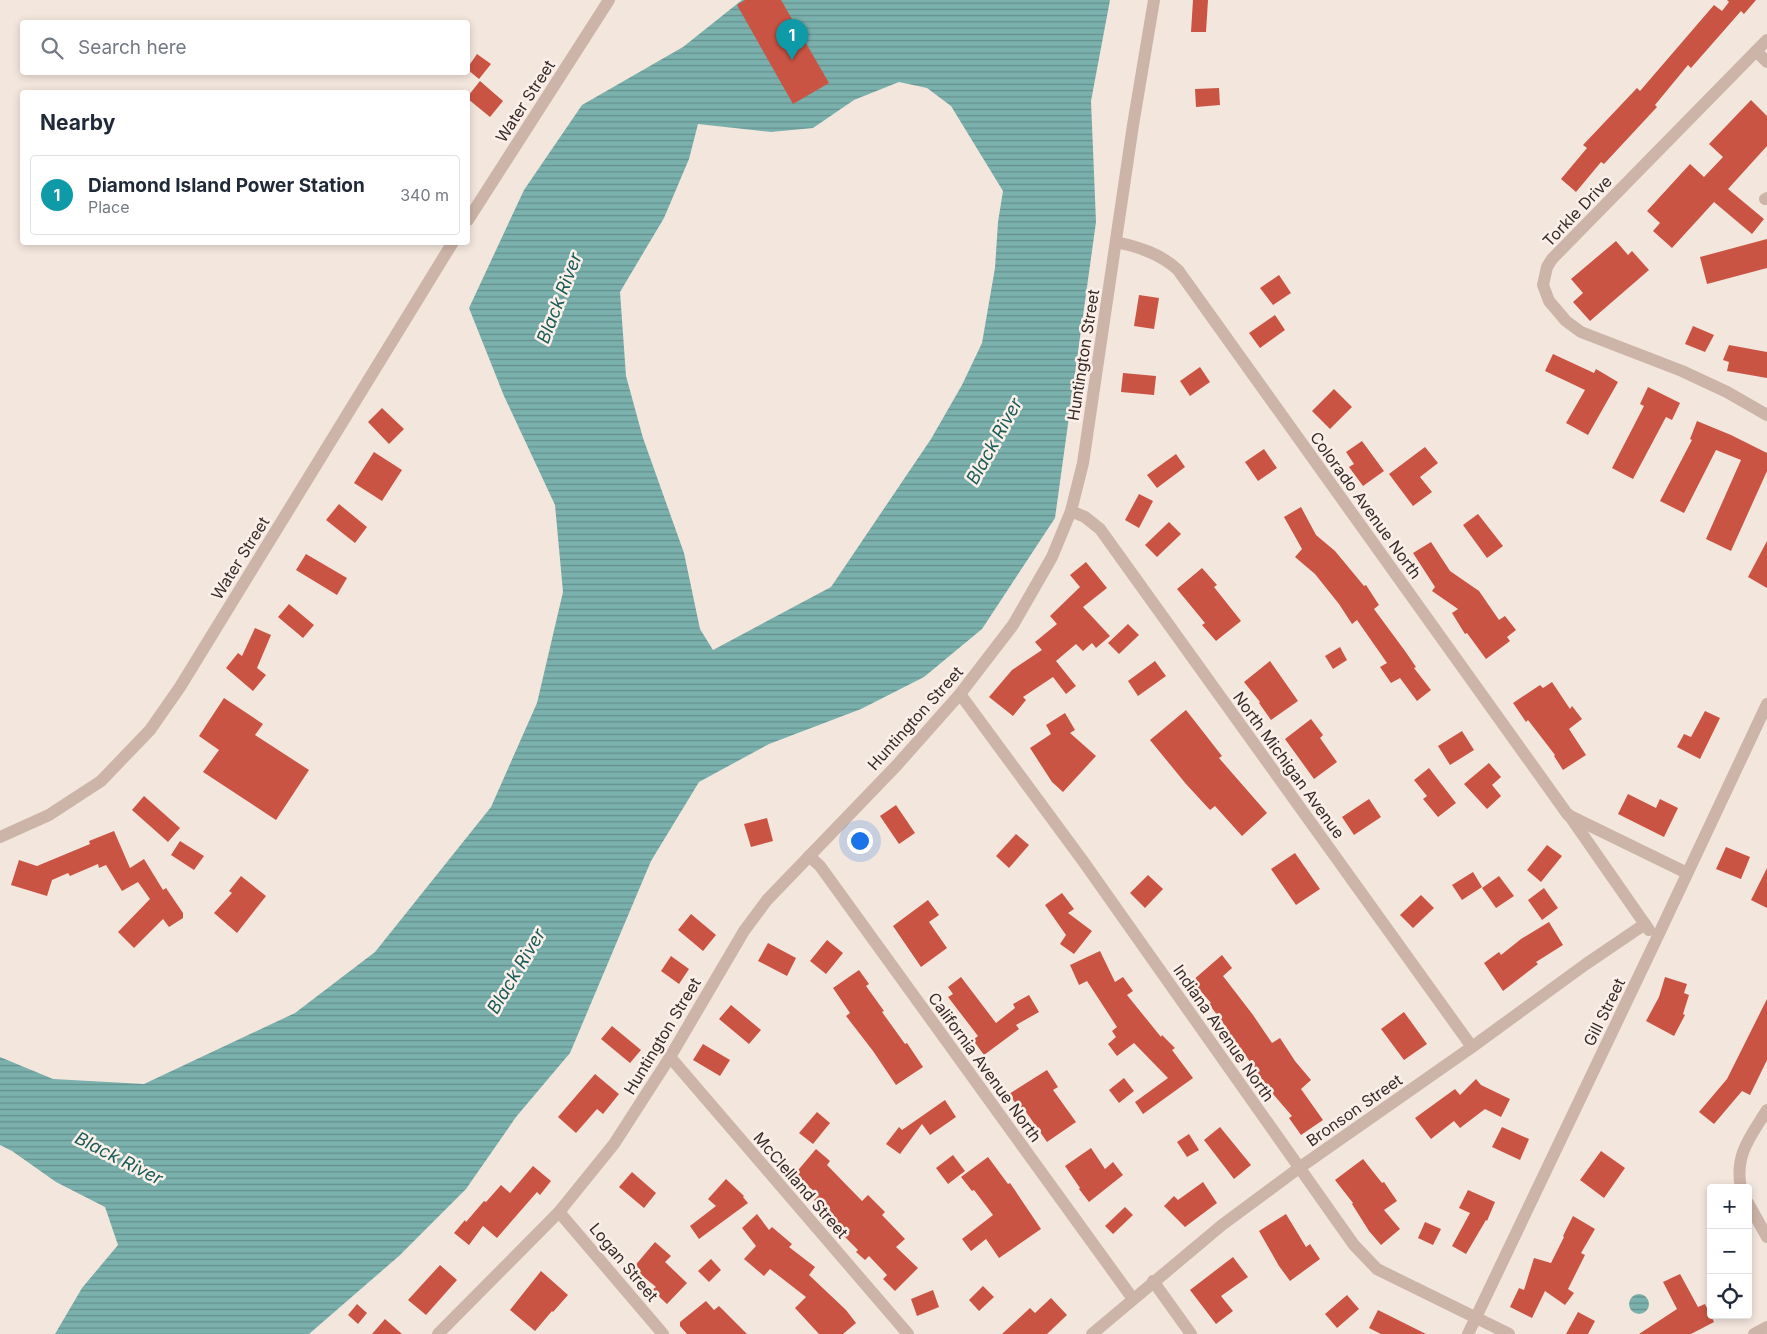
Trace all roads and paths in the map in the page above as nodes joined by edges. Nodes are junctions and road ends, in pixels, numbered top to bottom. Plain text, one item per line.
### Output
1 (609, 0) edge
2 (1154, 0) edge
3 (1767, 40) edge
4 (1756, 51) junction
5 (1767, 62) edge
6 (470, 217) edge
7 (1116, 242) junction
8 (452, 245) edge
9 (1767, 415) edge
10 (1071, 511) junction
11 (960, 694) junction
12 (1767, 704) edge
13 (1568, 815) junction
14 (0, 837) edge
15 (809, 856) junction
16 (1687, 873) junction
17 (1645, 924) junction
18 (1656, 940) junction
19 (1472, 1047) junction
20 (670, 1057) junction
21 (1767, 1110) edge
22 (1299, 1168) junction
23 (1740, 1184) edge
24 (1752, 1210) edge
25 (559, 1212) junction
26 (1767, 1237) edge
27 (1154, 1281) junction
28 (1132, 1299) junction
29 (1476, 1317) junction
30 (1767, 1327) edge
31 (438, 1334) edge
32 (663, 1334) edge
33 (908, 1334) edge
34 (1092, 1334) edge
35 (1191, 1334) edge
36 (1468, 1334) edge
37 (1509, 1334) edge
38 (1754, 1334) edge

1 - 6 street, Water Street
2 - 7 street, Huntington Street
3 - 4 street, Torkle Drive
4 - 5 street
4 - 9 street, Torkle Drive
7 - 10 street, Huntington Street
7 - 13 street, Colorado Avenue North
8 - 14 street, Water Street
10 - 11 street, Huntington Street
10 - 19 street, North Michigan Avenue
11 - 15 street, Huntington Street
11 - 22 street, Indiana Avenue North
12 - 16 street, Gill Street
13 - 16 street, Colorado Avenue North
13 - 17 street, Colorado Avenue North
15 - 20 street, Huntington Street
15 - 28 street, California Avenue North
16 - 18 street, Gill Street
17 - 18 street, Colorado Avenue North
17 - 19 street, Bronson Street
18 - 29 street, Gill Street
19 - 22 street, Bronson Street
20 - 25 street, Huntington Street
20 - 33 street, McClelland Street
21 - 23 street
22 - 27 street, Bronson Street
22 - 29 street, Indiana Avenue North
24 - 26 street
25 - 31 street, Huntington Street
25 - 32 street, Logan Street
27 - 28 street, Bronson Street
27 - 35 street
28 - 34 street, Bronson Street
29 - 36 street, Gill Street
29 - 37 street, Indiana Avenue North
30 - 38 street

